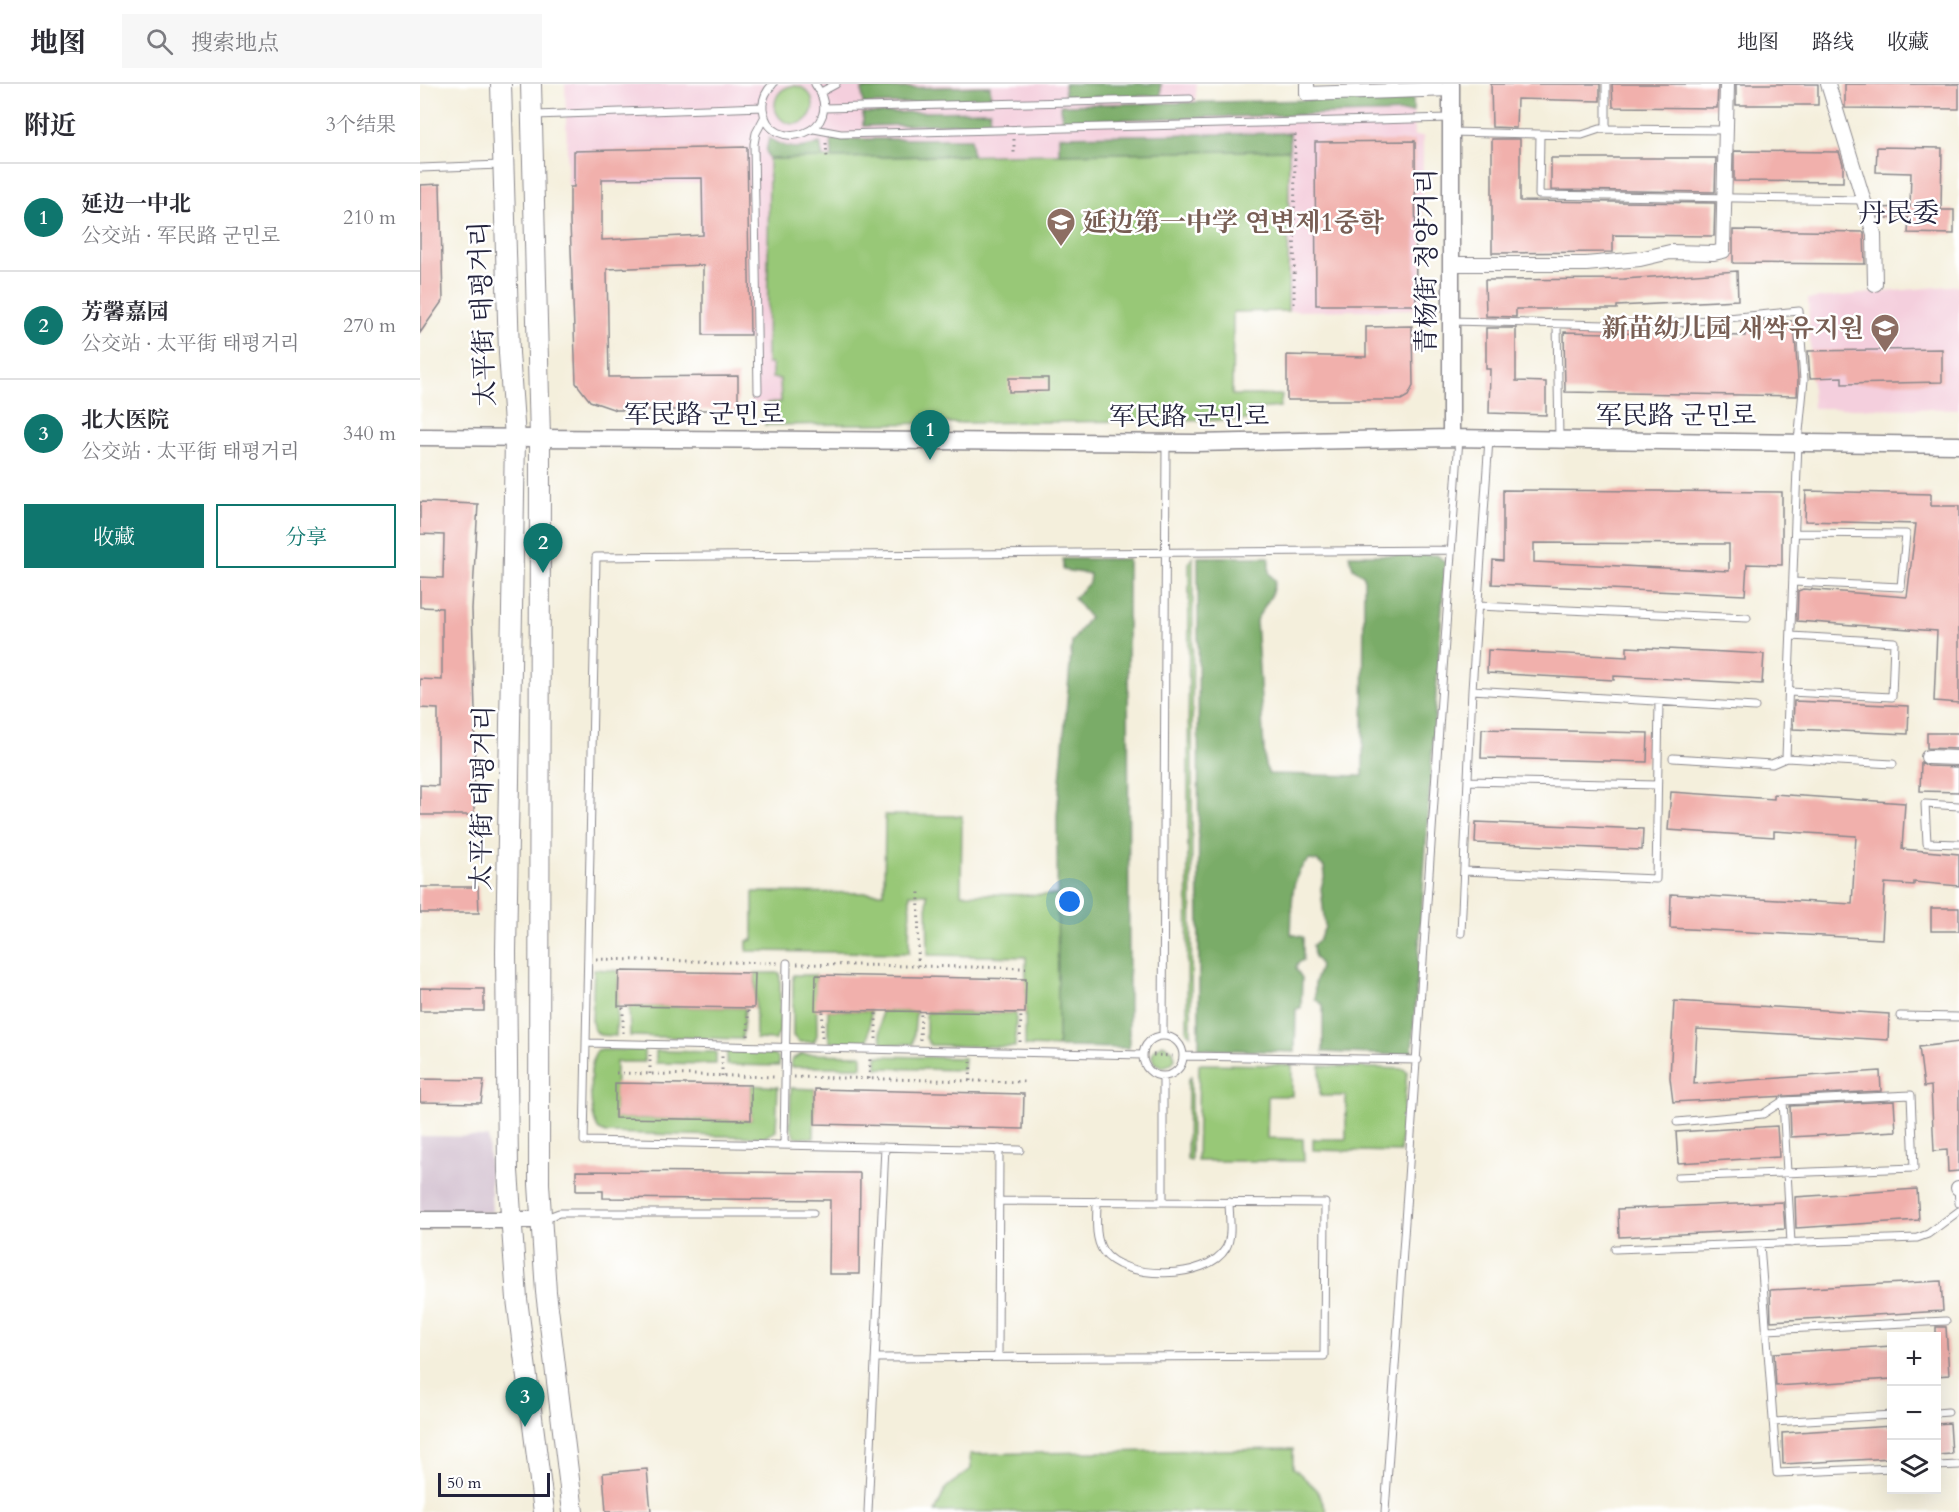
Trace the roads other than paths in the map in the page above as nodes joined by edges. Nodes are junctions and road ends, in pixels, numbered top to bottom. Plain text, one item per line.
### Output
1 (501, 84) edge
2 (531, 84) edge
3 (815, 84) edge
4 (836, 84) edge
5 (1307, 84) edge
6 (1606, 84) edge
7 (1726, 84) edge
8 (1828, 84) edge
9 (769, 85) edge
10 (1451, 86) edge
11 (821, 92) junction
12 (1190, 99) dead end
13 (763, 107) junction
14 (824, 108) junction
15 (532, 115) junction
16 (765, 116) junction
17 (1451, 125) junction
18 (814, 129) junction
19 (1606, 129) junction
20 (1727, 130) junction
21 (1540, 135) junction
22 (504, 165) junction
23 (420, 168) edge
24 (1725, 197) junction
25 (1864, 200) junction
26 (1451, 264) junction
27 (1875, 284) dead end
28 (1451, 321) junction
29 (1557, 324) junction
30 (758, 391) dead end
31 (420, 437) edge
32 (515, 438) junction
33 (540, 438) junction
34 (1455, 438) junction
35 (1489, 439) junction
36 (1559, 440) junction
37 (1798, 442) junction
38 (1166, 443) junction
39 (1959, 445) edge
40 (1795, 533) junction
41 (1451, 550) junction
42 (1166, 552) junction
43 (1793, 582) junction
44 (1478, 606) junction
45 (1748, 618) dead end
46 (1791, 636) junction
47 (1472, 690) junction
48 (1789, 693) junction
49 (1659, 702) junction
50 (1755, 707) dead end
51 (1928, 757) dead end
52 (1786, 758) junction
53 (1959, 758) edge
54 (1673, 759) dead end
55 (1893, 764) dead end
56 (1468, 781) junction
57 (1657, 784) junction
58 (1959, 806) edge
59 (1959, 844) edge
60 (1464, 872) junction
61 (1461, 933) dead end
62 (787, 963) road end
63 (1900, 1016) dead end
64 (1959, 1017) edge
65 (1163, 1035) junction
66 (586, 1043) junction
67 (785, 1047) junction
68 (1143, 1055) junction
69 (1184, 1056) junction
70 (1418, 1060) junction
71 (1163, 1077) junction
72 (1783, 1101) junction
73 (1677, 1122) dead end
74 (784, 1145) junction
75 (885, 1147) junction
76 (999, 1149) junction
77 (1020, 1150) dead end
78 (1787, 1173) junction
79 (1678, 1177) dead end
80 (1959, 1188) edge
81 (999, 1201) junction
82 (1097, 1201) junction
83 (1163, 1202) junction
84 (1229, 1202) junction
85 (1959, 1203) edge
86 (1959, 1211) edge
87 (813, 1214) dead end
88 (420, 1220) edge
89 (540, 1220) junction
90 (510, 1221) junction
91 (1791, 1243) junction
92 (1760, 1244) junction
93 (1615, 1249) dead end
94 (1946, 1321) dead end
95 (1766, 1330) junction
96 (998, 1356) junction
97 (876, 1358) junction
98 (1948, 1412) dead end
99 (1941, 1413) edge
100 (1887, 1416) edge
101 (1773, 1422) junction
102 (1959, 1465) edge
103 (1941, 1466) edge
104 (1887, 1468) edge
105 (544, 1512) edge
106 (573, 1512) edge
107 (868, 1512) edge
108 (1385, 1512) edge

1 - 22 main road, 太平街 태평거리
2 - 15 main road, 太平街 태평거리
3 - 11 lane
4 - 11 lane
5 - 10 street
6 - 19 lane
7 - 20 street
8 - 25 street
9 - 13 lane
10 - 17 street, 青杨街 청양거리
11 - 14 lane
12 - 14 lane
13 - 15 lane
13 - 16 lane
14 - 18 lane
15 - 33 main road, 太平街 태평거리
16 - 18 lane
16 - 30 lane
17 - 18 lane
17 - 21 lane
17 - 26 street, 青杨街 청양거리
19 - 20 lane
19 - 21 lane
20 - 24 street
21 - 24 lane
22 - 23 lane
22 - 32 main road, 太平街 태평거리
24 - 25 lane
24 - 26 street
25 - 27 street
26 - 28 street, 青杨街 청양거리
28 - 29 lane
28 - 34 street, 青杨街 청양거리
29 - 36 lane
29 - 37 lane
31 - 32 street, 军民路 군민로
32 - 33 street, 军民路 군민로
32 - 90 main road, 太平街 태평거리
33 - 38 street, 军民路 군민로
33 - 89 main road, 太平街 태평거리
34 - 35 street, 军民路 군민로
34 - 38 street, 军民路 군민로
34 - 41 lane
35 - 36 street, 军民路 군민로
35 - 44 lane
36 - 37 street, 军民路 군민로
37 - 39 street, 军民路 군민로
37 - 40 lane
38 - 42 lane
40 - 43 lane
40 - 43 lane
41 - 42 lane
41 - 70 lane
42 - 65 lane
42 - 66 lane
43 - 46 lane
44 - 45 lane
44 - 47 lane
46 - 48 lane
46 - 48 lane
47 - 49 lane
47 - 56 lane
48 - 52 lane
49 - 50 lane
49 - 57 lane
51 - 53 street
52 - 54 lane
52 - 55 lane
56 - 57 lane
56 - 60 lane
57 - 60 lane
58 - 59 lane
60 - 61 lane
62 - 67 lane
63 - 64 lane
65 - 68 lane
65 - 69 lane
66 - 67 lane
66 - 74 lane
67 - 68 lane
67 - 74 lane
68 - 71 lane
69 - 70 lane
69 - 71 lane
70 - 108 lane
71 - 83 lane
72 - 73 lane
72 - 78 lane
72 - 78 lane
74 - 75 lane
75 - 76 lane
75 - 97 lane
76 - 77 lane
76 - 81 lane
78 - 79 lane
78 - 91 lane
80 - 85 lane
81 - 82 lane
81 - 96 lane
82 - 83 lane
82 - 84 lane
83 - 84 lane
84 - 96 lane
86 - 91 lane
87 - 89 lane
88 - 90 street
89 - 90 street
89 - 106 main road, 太平街 태평거리
90 - 105 main road, 太平街 태평거리
91 - 92 lane
92 - 93 lane
92 - 95 lane
94 - 95 lane
95 - 101 lane
96 - 97 lane
97 - 107 lane
98 - 99 lane
100 - 101 lane
101 - 104 lane
102 - 103 lane

